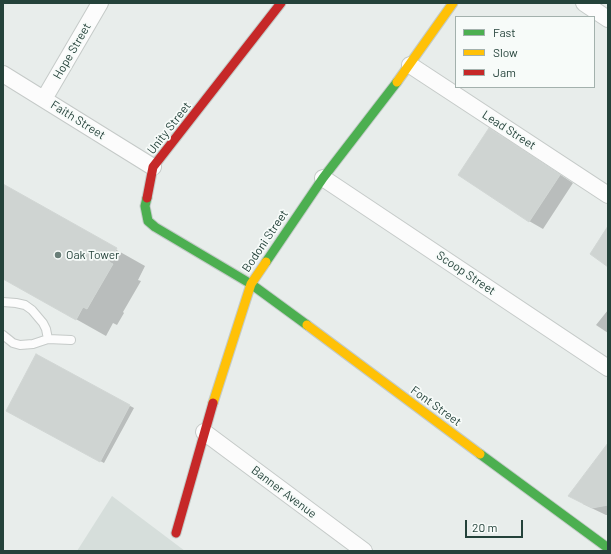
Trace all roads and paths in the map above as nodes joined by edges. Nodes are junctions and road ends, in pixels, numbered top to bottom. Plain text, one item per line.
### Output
1 (100, 3) edge
2 (281, 3) edge
3 (454, 3) edge
4 (584, 3) edge
5 (608, 19) edge
6 (410, 65) junction
7 (3, 74) edge
8 (44, 99) junction
9 (153, 167) junction
10 (323, 178) junction
11 (608, 195) edge
12 (250, 284) junction
13 (3, 302) edge
14 (3, 334) edge
15 (48, 339) junction
16 (71, 340) dead end
17 (608, 368) edge
18 (204, 432) junction
19 (176, 533) dead end
20 (608, 548) edge
21 (364, 551) edge

1 - 8 street, Hope Street
2 - 9 street, Unity Street
3 - 6 street, Bodoni Street
4 - 5 street
6 - 10 street, Bodoni Street
6 - 11 street, Lead Street
7 - 8 street, Faith Street
8 - 9 street, Faith Street
9 - 12 street, Unity Street
10 - 12 street, Bodoni Street
10 - 17 street, Scoop Street
12 - 18 street, Bodoni Street
12 - 20 street, Font Street
13 - 15 lane
14 - 15 lane
15 - 16 lane
18 - 19 street, Bodoni Street
18 - 21 street, Banner Avenue

